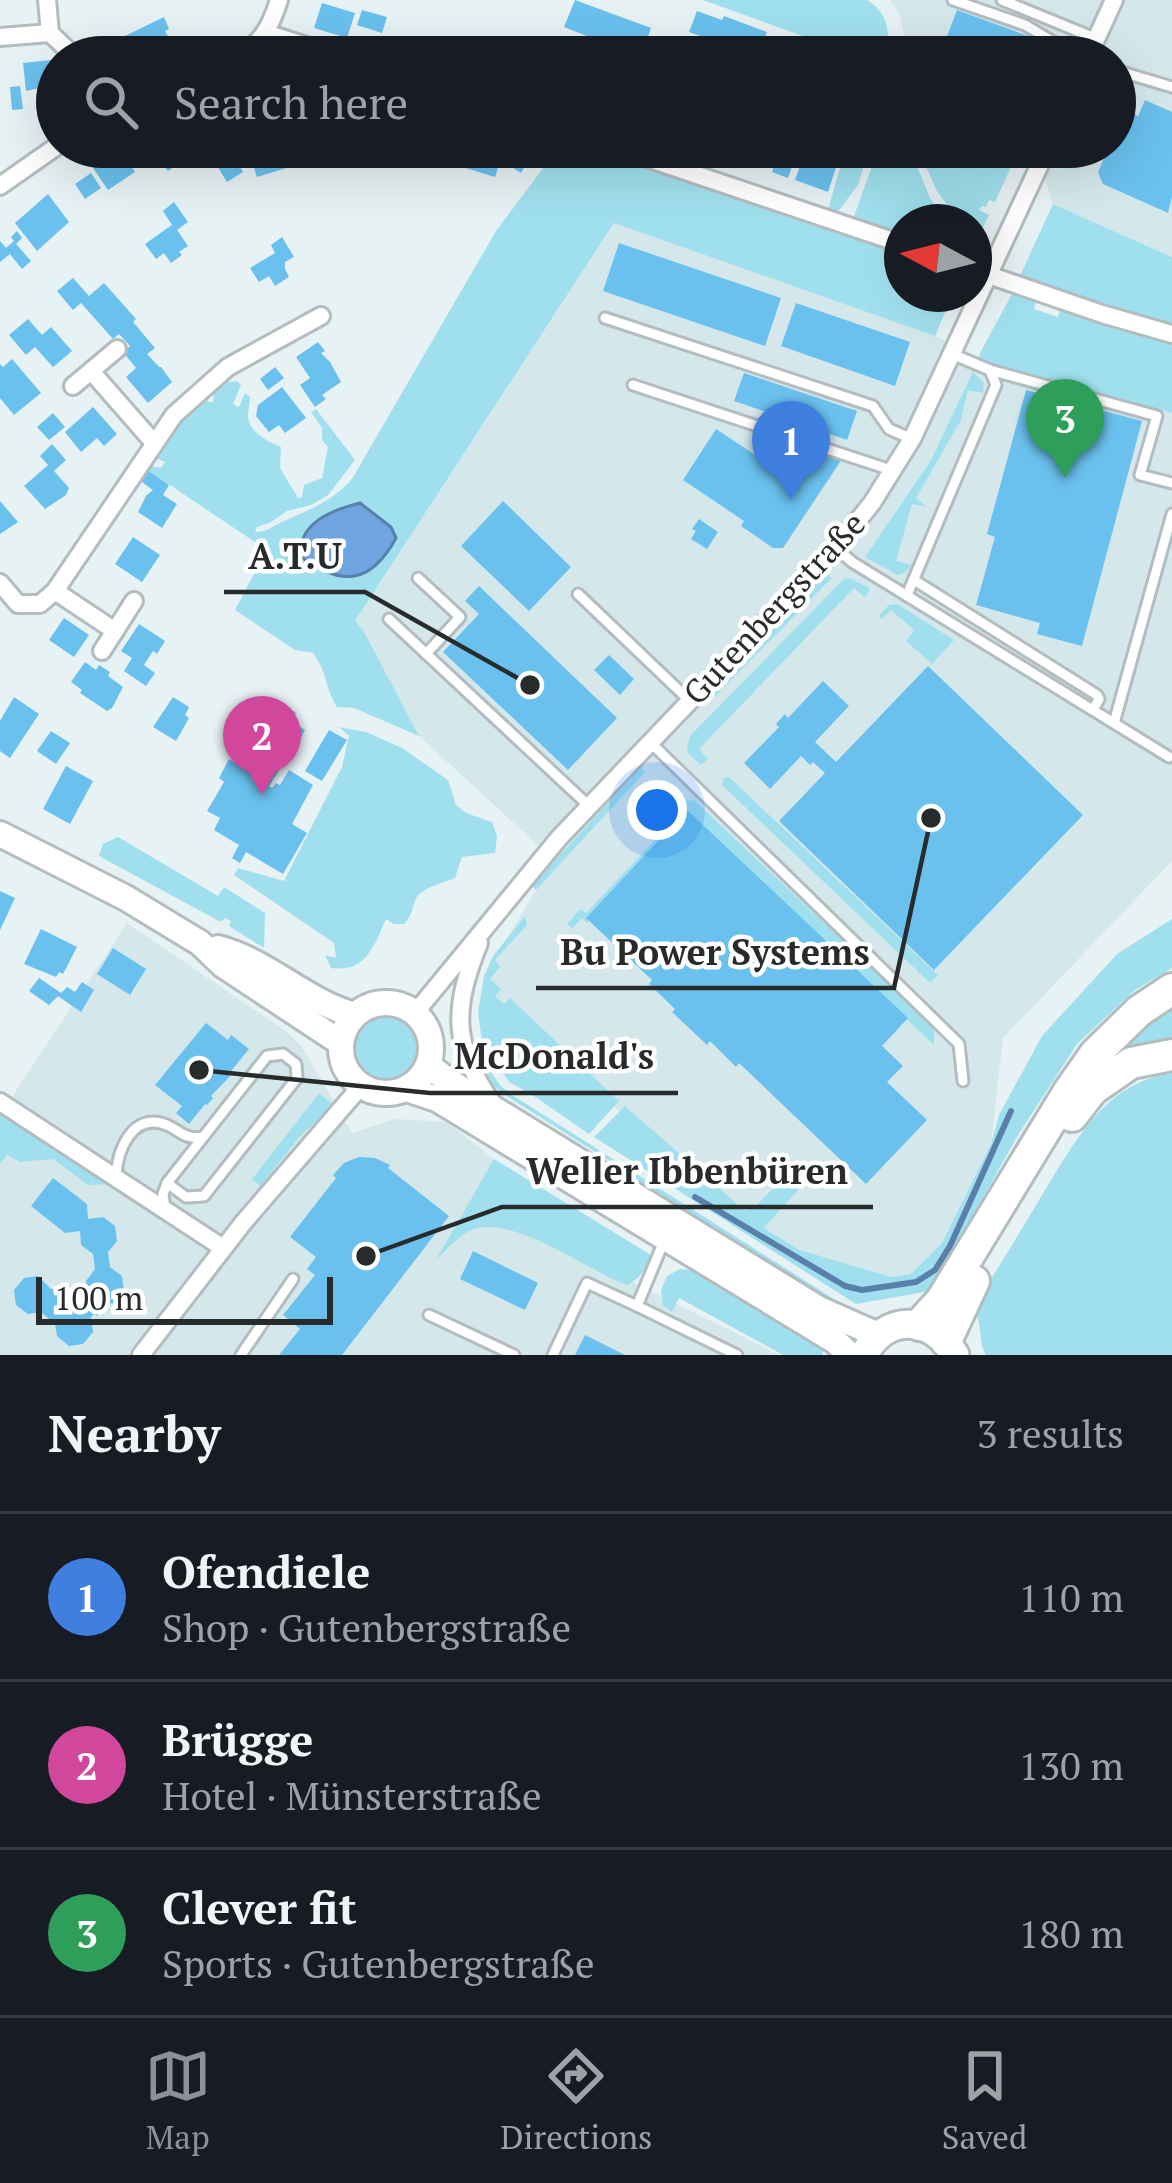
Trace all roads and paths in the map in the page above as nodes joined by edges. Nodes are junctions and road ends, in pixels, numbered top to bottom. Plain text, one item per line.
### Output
1 (47, 0) edge
2 (279, 0) edge
3 (953, 0) edge
4 (1002, 0) edge
5 (1114, 0) edge
6 (50, 33) junction
7 (266, 33) junction
8 (53, 36) edge
9 (264, 36) edge
10 (275, 36) edge
11 (1044, 36) edge
12 (1090, 36) edge
13 (1098, 36) edge
14 (0, 37) edge
15 (1136, 76) edge
16 (1172, 87) edge
17 (36, 161) edge
18 (676, 168) edge
19 (1037, 168) edge
20 (0, 186) edge
21 (884, 238) edge
22 (992, 252) edge
23 (992, 277) edge
24 (967, 312) edge
25 (321, 316) dead end
26 (605, 318) dead end
27 (1172, 334) edge
28 (117, 349) dead end
29 (952, 354) junction
30 (990, 370) junction
31 (92, 371) junction
32 (73, 386) dead end
33 (633, 386) dead end
34 (911, 439) junction
35 (154, 443) junction
36 (894, 471) junction
37 (1172, 483) edge
38 (1172, 514) edge
39 (836, 548) junction
40 (418, 578) dead end
41 (914, 580) junction
42 (0, 583) edge
43 (55, 591) junction
44 (578, 594) dead end
45 (907, 595) junction
46 (134, 601) dead end
47 (389, 619) dead end
48 (115, 631) junction
49 (102, 651) dead end
50 (426, 654) junction
51 (689, 700) junction
52 (1093, 710) junction
53 (1114, 723) junction
54 (650, 742) junction
55 (1168, 757) dead end
56 (589, 806) junction
57 (0, 834) edge
58 (486, 925) junction
59 (200, 944) junction
60 (1172, 989) edge
61 (415, 1013) junction
62 (356, 1015) junction
63 (341, 1043) junction
64 (1172, 1054) edge
65 (428, 1065) junction
66 (963, 1081) dead end
67 (361, 1086) junction
68 (406, 1089) junction
69 (0, 1102) edge
70 (500, 1112) junction
71 (202, 1137) junction
72 (116, 1177) junction
73 (167, 1184) junction
74 (165, 1209) junction
75 (670, 1229) junction
76 (223, 1249) junction
77 (293, 1279) dead end
78 (637, 1306) junction
79 (429, 1315) dead end
80 (940, 1340) edge
81 (871, 1345) edge
82 (141, 1355) edge
83 (241, 1355) edge
84 (514, 1355) edge
85 (554, 1355) edge
86 (737, 1355) edge
87 (850, 1355) edge

1 - 6 street
2 - 7 street
3 - 11 lane
4 - 12 lane
5 - 13 street
6 - 8 street
6 - 14 street
7 - 9 street
7 - 10 street
15 - 16 lane
17 - 20 street
18 - 21 street
19 - 22 street, Gutenbergstraße
23 - 27 street
24 - 29 street, Gutenbergstraße
25 - 35 street
26 - 34 lane
28 - 31 street
29 - 30 lane
29 - 34 street, Gutenbergstraße
30 - 37 lane
30 - 41 lane
31 - 32 street
31 - 35 street
33 - 36 lane
34 - 36 street, Gutenbergstraße
35 - 43 street
36 - 39 street, Gutenbergstraße
38 - 53 lane
39 - 45 lane
39 - 51 street, Gutenbergstraße
40 - 50 lane
41 - 45 lane
41 - 52 lane
42 - 43 street
43 - 48 street
44 - 51 lane
45 - 52 lane
46 - 48 street
47 - 50 lane
48 - 49 street
50 - 56 lane
51 - 54 street, Gutenbergstraße
52 - 53 lane
53 - 55 lane
54 - 56 street, Gutenbergstraße
54 - 66 lane
56 - 58 street, Gutenbergstraße
57 - 59 main road
58 - 61 street, Gutenbergstraße
58 - 70 street
59 - 62 main road
59 - 63 main road
60 - 80 highway
61 - 62 main road
61 - 65 main road
62 - 63 main road
63 - 67 main road
64 - 80 highway
65 - 68 main road
65 - 70 main road
67 - 68 main road
67 - 76 street
68 - 75 main road
69 - 72 street
70 - 75 main road
71 - 72 lane
71 - 73 lane
71 - 73 lane
72 - 74 street
73 - 74 lane
74 - 76 street
75 - 78 lane
75 - 81 main road
75 - 87 main road
76 - 82 street
77 - 83 lane
78 - 85 lane
78 - 86 lane
79 - 84 lane
80 - 81 main road

